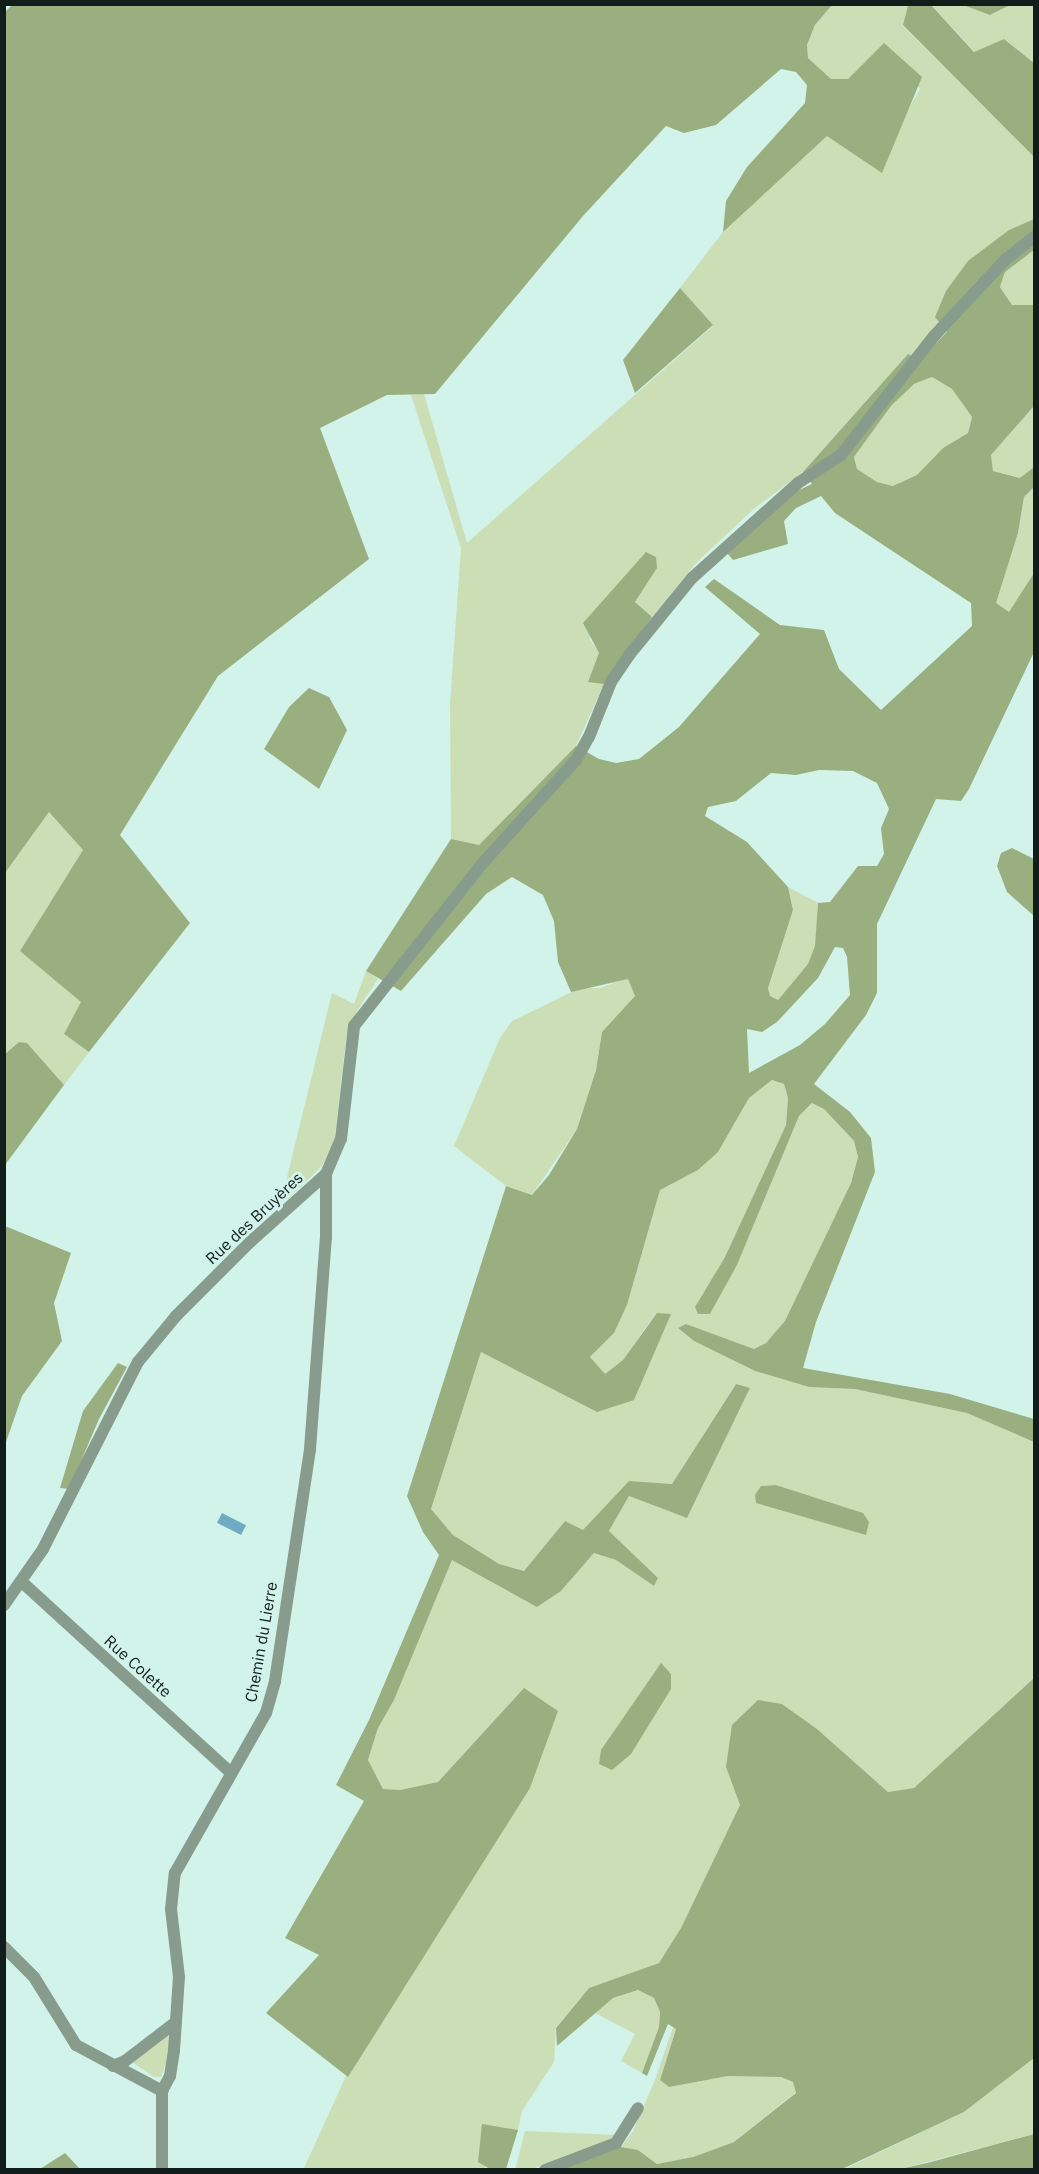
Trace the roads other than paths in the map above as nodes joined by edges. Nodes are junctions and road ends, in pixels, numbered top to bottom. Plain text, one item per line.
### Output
1 (1035, 237) edge
2 (326, 1174) junction
3 (23, 1583) junction
4 (4, 1605) edge
5 (231, 1773) junction
6 (4, 1947) edge
7 (176, 2022) junction
8 (113, 2066) junction
9 (162, 2091) junction
10 (638, 2109) dead end
11 (162, 2169) edge
12 (545, 2169) edge

1 - 2 street, Rue des Bruyères
2 - 3 street, Rue des Bruyères
2 - 5 street, Chemin du Lierre
3 - 4 street, Rue des Bruyères
3 - 5 street, Rue Colette
5 - 7 street, Chemin du Lierre
6 - 8 street
7 - 8 street
7 - 9 street, Chemin du Lierre
8 - 9 street
9 - 11 street, Chemin du Lierre
10 - 12 street

